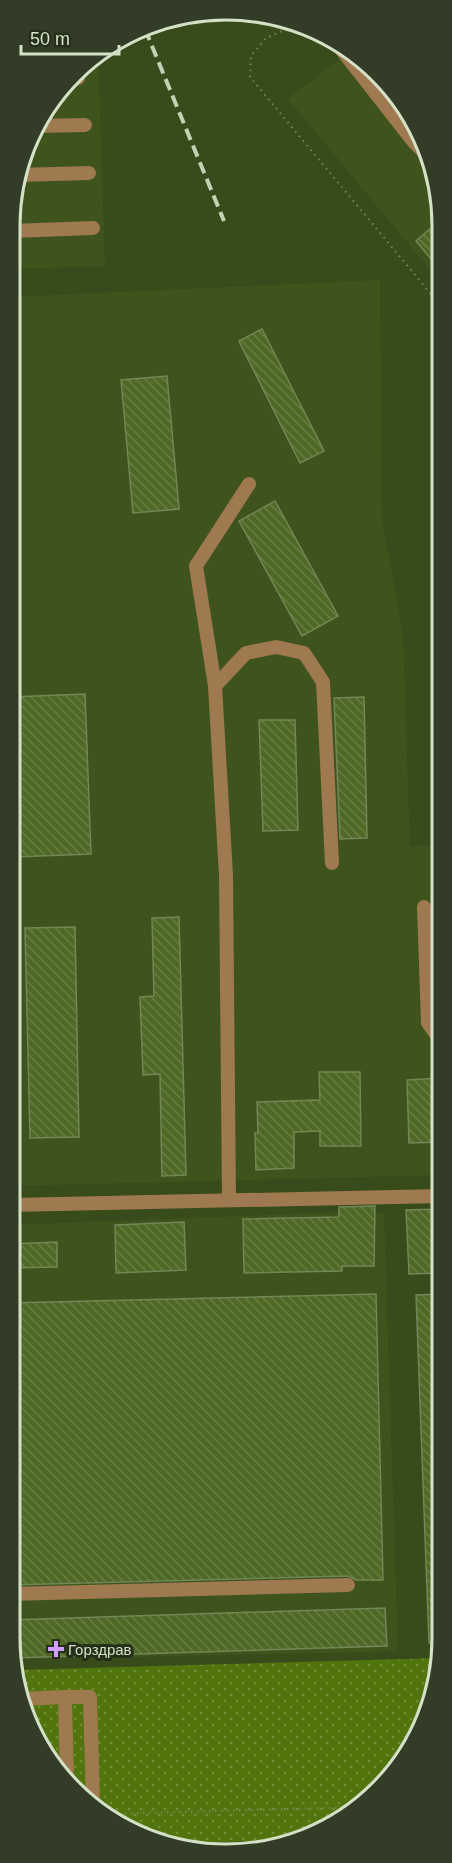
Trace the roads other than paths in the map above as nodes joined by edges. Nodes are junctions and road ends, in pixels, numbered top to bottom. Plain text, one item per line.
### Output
1 (350, 61) edge
2 (85, 125) dead end
3 (46, 126) edge
4 (415, 143) edge
5 (89, 173) dead end
6 (26, 176) edge
7 (93, 228) dead end
8 (20, 231) edge
9 (249, 484) dead end
10 (214, 686) junction
11 (332, 863) dead end
12 (424, 908) dead end
13 (432, 1029) edge
14 (432, 1196) edge
15 (229, 1200) junction
16 (20, 1204) edge
17 (348, 1586) dead end
18 (20, 1594) edge
19 (65, 1698) junction
20 (30, 1699) edge
21 (66, 1767) edge
22 (93, 1794) edge

1 - 4 lane
2 - 3 lane
5 - 6 lane
7 - 8 lane
9 - 10 lane
10 - 11 lane
10 - 15 lane
12 - 13 lane
14 - 15 lane
15 - 16 lane
17 - 18 lane
19 - 20 lane
19 - 21 lane
19 - 22 lane

